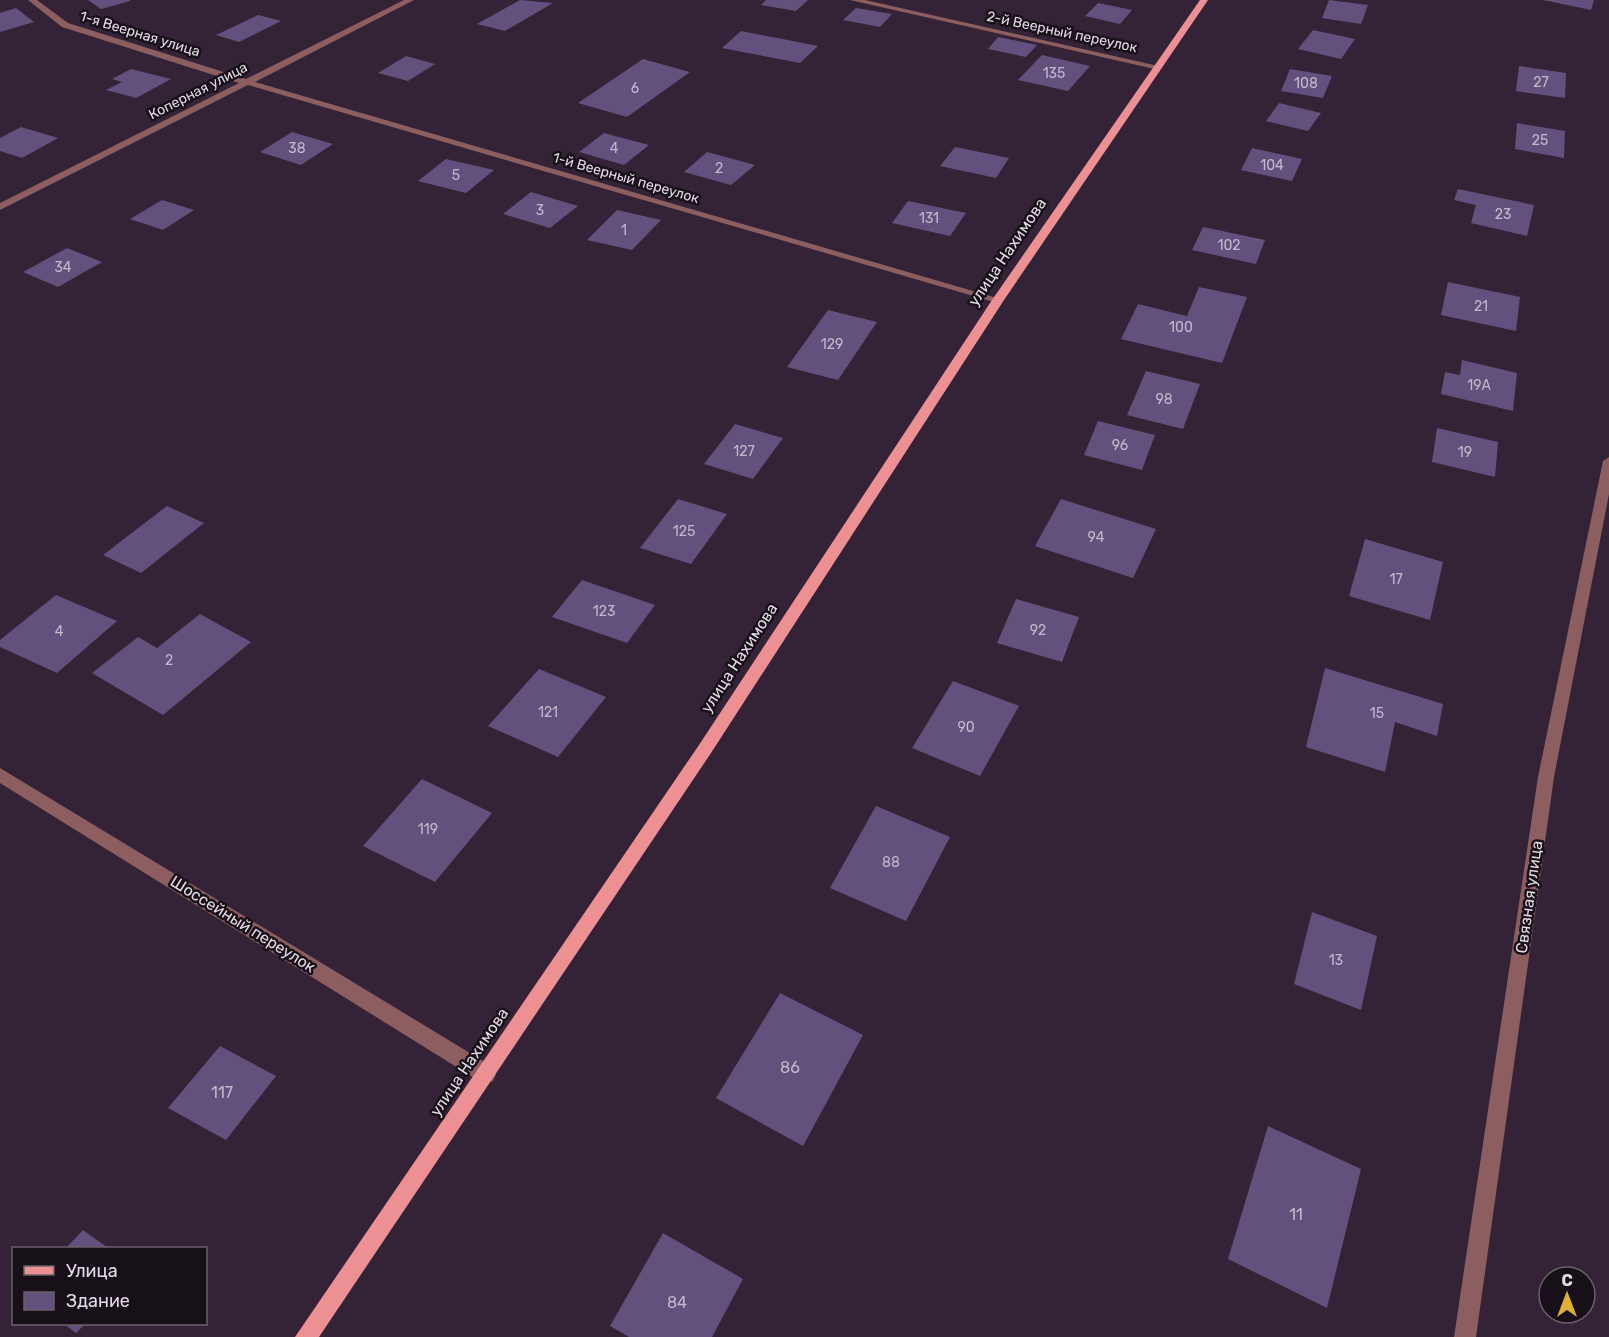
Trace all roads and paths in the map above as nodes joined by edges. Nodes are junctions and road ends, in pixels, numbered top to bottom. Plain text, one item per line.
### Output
1 (32, 0) edge
2 (410, 0) edge
3 (854, 0) edge
4 (1204, 0) edge
5 (1159, 67) junction
6 (246, 82) junction
7 (0, 207) edge
8 (999, 300) junction
9 (1609, 461) edge
10 (0, 775) edge
11 (486, 1074) junction
12 (306, 1337) edge
13 (1465, 1337) edge

1 - 6 street, 1-я Веерная улица
2 - 6 street, Коперная улица
3 - 5 street, 2-й Веерный переулок
4 - 5 main road, улица Нахимова
5 - 8 main road, улица Нахимова
6 - 7 street, Коперная улица
6 - 8 street, 1-й Веерный переулок
8 - 11 main road, улица Нахимова
9 - 13 street, Связная улица
10 - 11 street, Шоссейный переулок
11 - 12 main road, улица Нахимова

